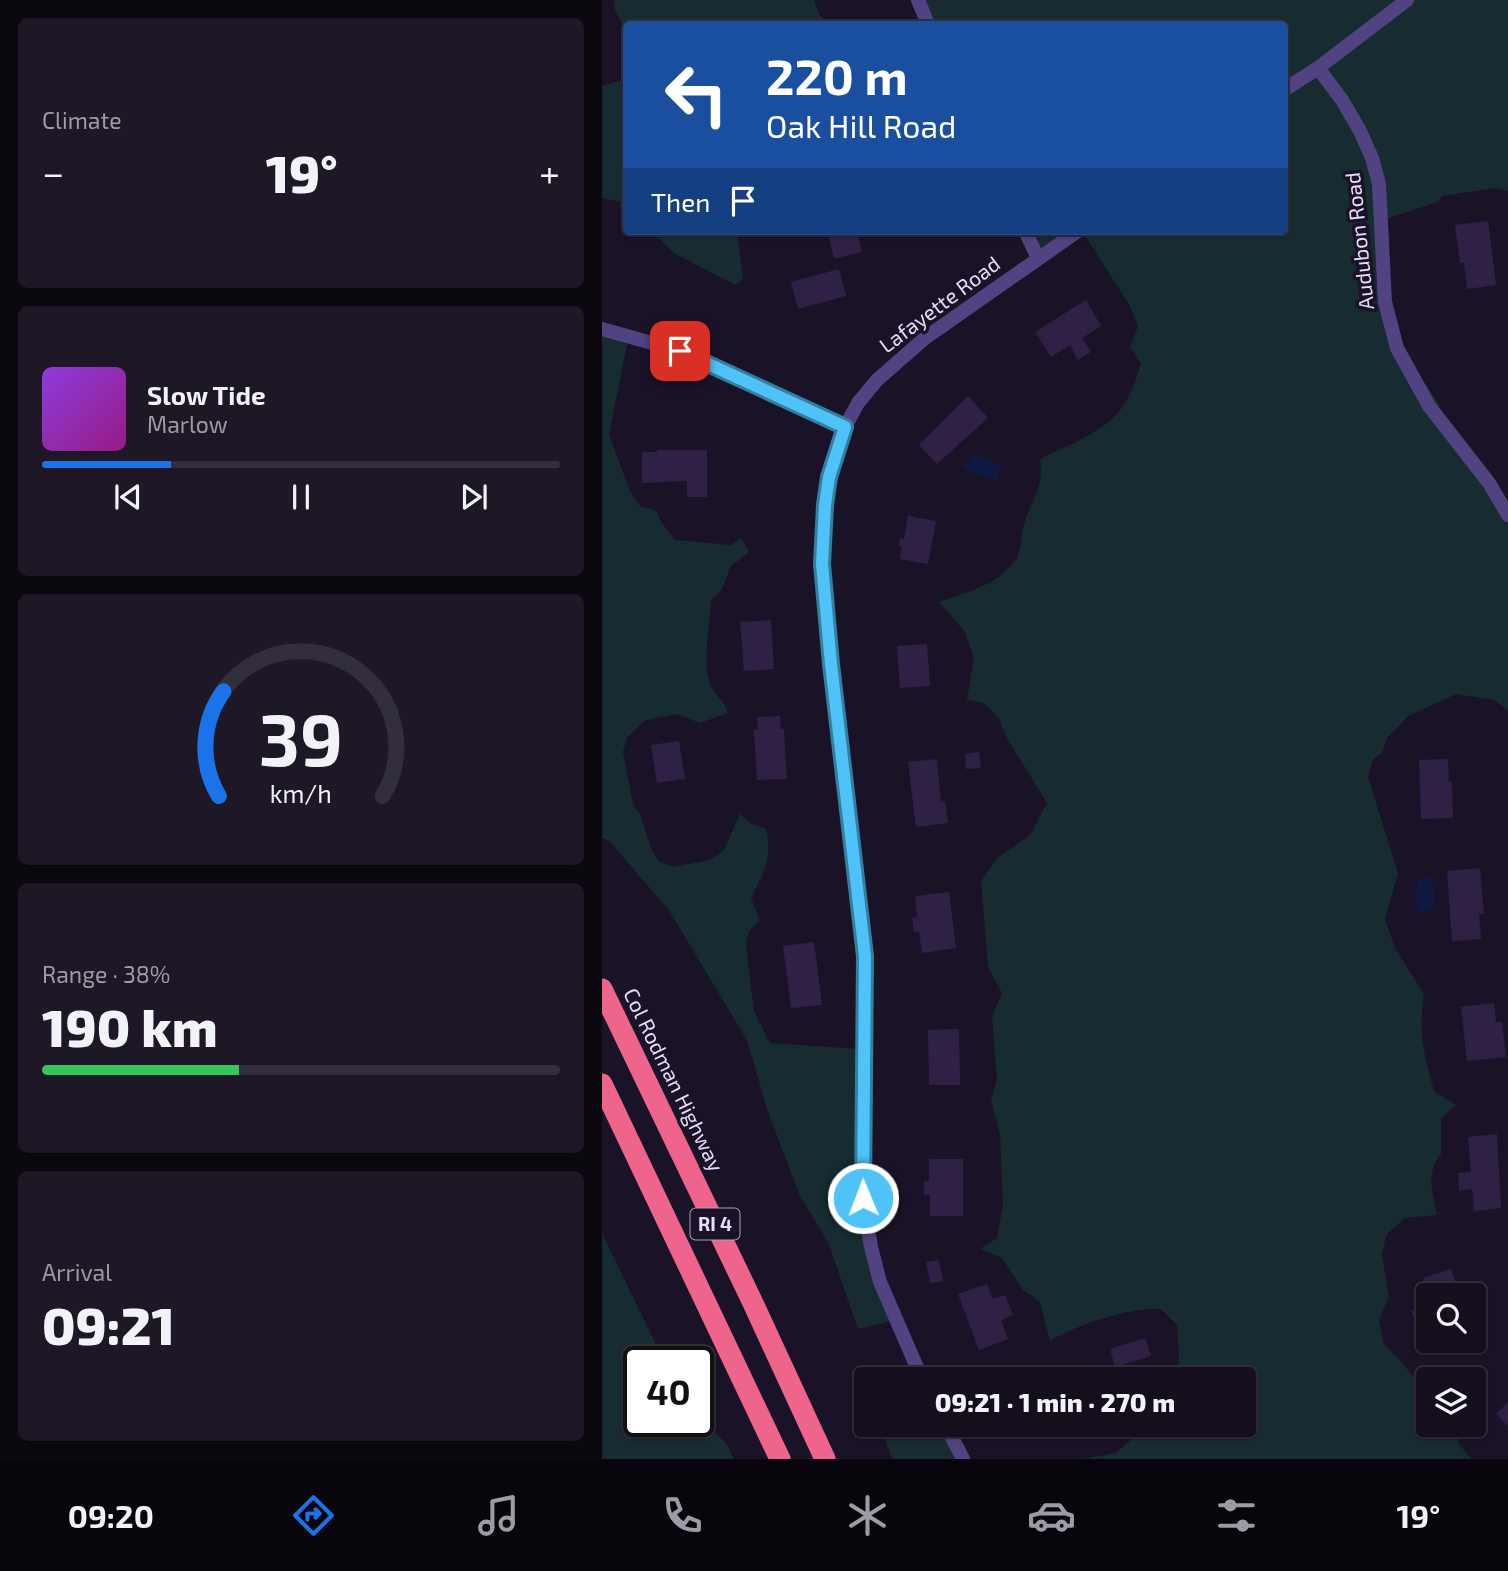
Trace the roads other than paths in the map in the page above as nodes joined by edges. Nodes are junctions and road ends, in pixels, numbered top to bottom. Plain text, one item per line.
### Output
1 (918, 0) edge
2 (1407, 0) edge
3 (927, 21) edge
4 (1318, 68) junction
5 (1288, 87) edge
6 (1027, 235) edge
7 (1072, 235) edge
8 (1038, 258) junction
9 (602, 329) edge
10 (845, 427) junction
11 (1508, 515) edge
12 (602, 989) edge
13 (602, 1084) edge
14 (917, 1367) edge
15 (952, 1437) edge
16 (780, 1459) edge
17 (825, 1459) edge
18 (963, 1459) edge

1 - 3 street
2 - 4 street
4 - 5 street
4 - 11 street, Audubon Road
6 - 8 street
7 - 8 street, Lafayette Road
8 - 10 street, Lafayette Road
9 - 10 street
10 - 14 street, Lafayette Road
12 - 17 highway, Col Rodman Highway / RI 4
13 - 16 highway, RI 4
15 - 18 street

